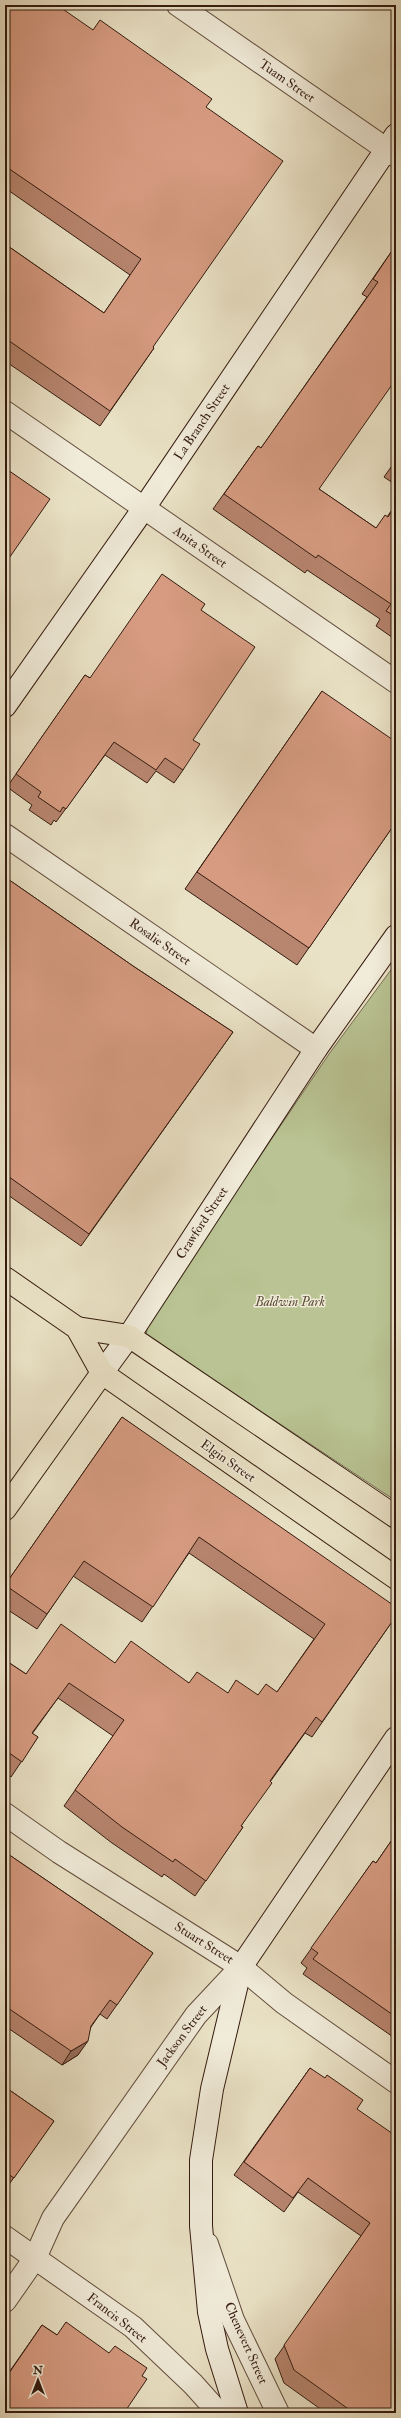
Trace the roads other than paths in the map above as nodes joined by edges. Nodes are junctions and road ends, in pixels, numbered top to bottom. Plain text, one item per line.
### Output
1 (178, 5) edge
2 (393, 147) edge
3 (5, 412) edge
4 (144, 508) junction
5 (396, 682) edge
6 (5, 706) edge
7 (5, 835) edge
8 (396, 936) edge
9 (316, 1049) junction
10 (5, 1278) edge
11 (77, 1328) junction
12 (129, 1336) junction
13 (102, 1373) junction
14 (5, 1509) edge
15 (396, 1517) edge
16 (396, 1578) edge
17 (396, 1738) edge
18 (5, 1814) edge
19 (241, 1967) junction
20 (396, 2082) edge
21 (201, 2226) junction
22 (5, 2237) edge
23 (35, 2258) junction
24 (5, 2301) edge
25 (218, 2413) edge
26 (237, 2413) edge
27 (278, 2413) edge

1 - 2 street, Tuam Street
2 - 4 street, La Branch Street
3 - 4 street, Anita Street
4 - 5 street, Anita Street
4 - 6 street, La Branch Street
7 - 9 street, Rosalie Street
8 - 9 street, Crawford Street
9 - 12 street, Crawford Street
10 - 11 main road, Elgin Street
11 - 12 main road, Elgin Street
11 - 13 main road, Elgin Street
12 - 13 street, Crawford Street
12 - 15 main road, Elgin Street
13 - 14 main road, Crawford Street
13 - 16 main road, Elgin Street
17 - 19 street, Jackson Street
18 - 19 street, Stuart Street
19 - 20 street, Stuart Street
19 - 21 street
19 - 23 street, Jackson Street
21 - 26 street
21 - 27 street, Chenevert Street
22 - 23 street, Francis Street
23 - 24 street, Jackson Street
23 - 25 street, Francis Street

